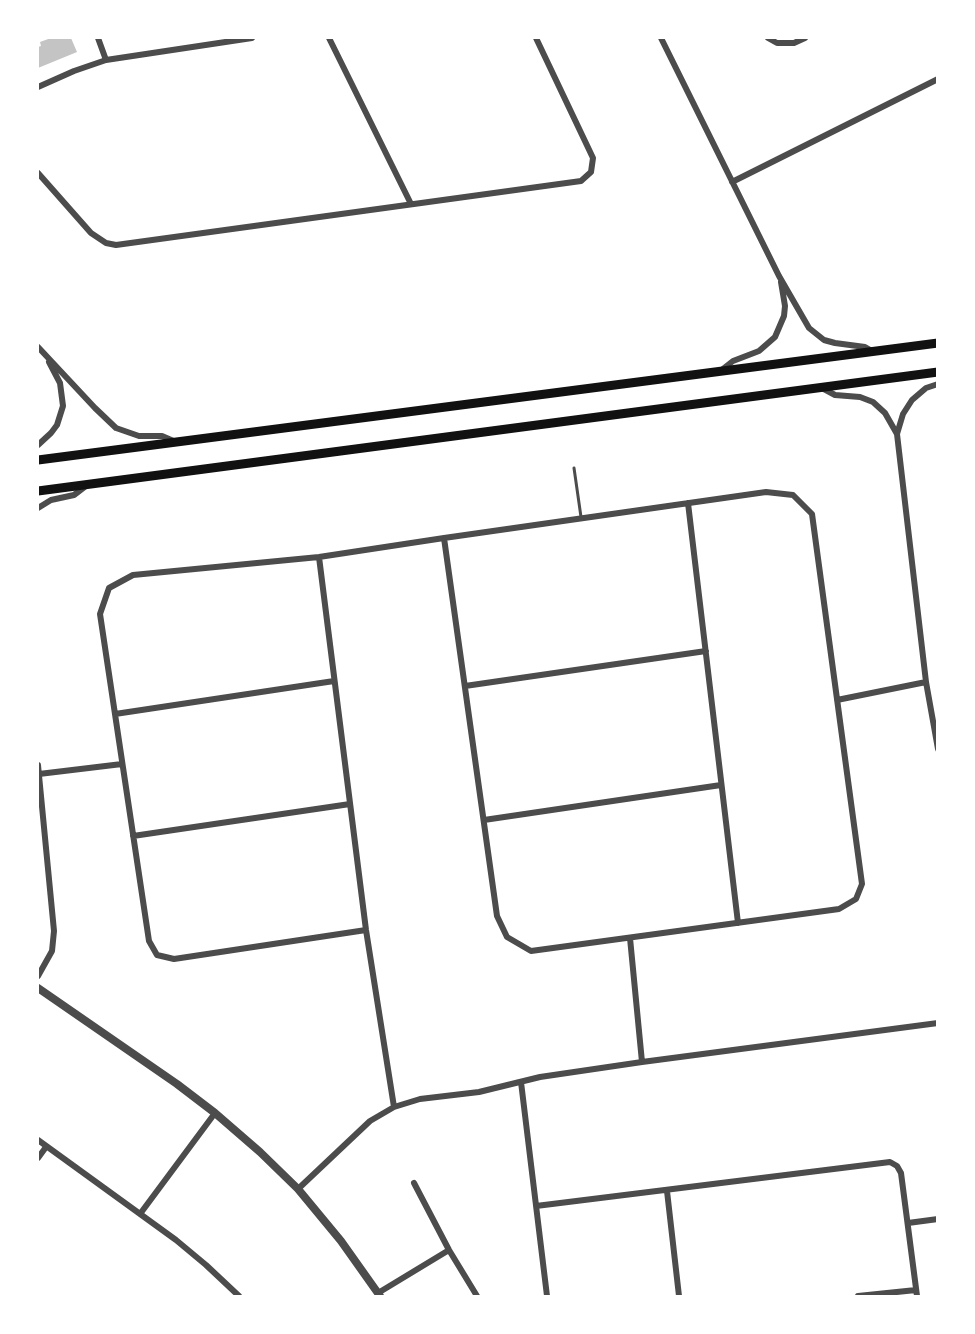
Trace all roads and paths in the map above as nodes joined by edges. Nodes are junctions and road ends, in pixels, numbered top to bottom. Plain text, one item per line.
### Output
1 (98, 38) edge
2 (252, 38) edge
3 (328, 38) edge
4 (536, 38) edge
5 (661, 38) edge
6 (768, 38) edge
7 (805, 38) edge
8 (106, 60) junction
9 (938, 79) edge
10 (38, 87) edge
11 (38, 173) edge
12 (732, 182) junction
13 (411, 204) junction
14 (779, 276) junction
15 (938, 343) edge
16 (38, 347) edge
17 (873, 351) junction
18 (46, 356) junction
19 (718, 372) junction
20 (938, 372) edge
21 (938, 384) edge
22 (822, 388) junction
23 (897, 434) junction
24 (176, 442) junction
25 (38, 445) edge
26 (38, 460) edge
27 (574, 468) dead end
28 (87, 485) junction
29 (38, 491) edge
30 (688, 503) junction
31 (38, 508) edge
32 (582, 518) junction
33 (444, 538) junction
34 (319, 557) junction
35 (706, 651) junction
36 (334, 681) junction
37 (926, 682) junction
38 (465, 686) junction
39 (837, 700) junction
40 (115, 714) junction
41 (938, 749) edge
42 (122, 764) junction
43 (38, 765) edge
44 (39, 774) edge
45 (39, 782) edge
46 (722, 785) junction
47 (350, 804) junction
48 (484, 819) junction
49 (133, 836) junction
50 (738, 923) junction
51 (366, 930) junction
52 (630, 938) junction
53 (38, 976) edge
54 (38, 988) edge
55 (938, 1023) edge
56 (642, 1062) junction
57 (521, 1082) junction
58 (394, 1107) junction
59 (216, 1113) junction
60 (38, 1140) edge
61 (46, 1147) junction
62 (38, 1158) edge
63 (414, 1183) dead end
64 (298, 1189) junction
65 (667, 1191) junction
66 (536, 1206) junction
67 (140, 1214) junction
68 (938, 1219) edge
69 (908, 1223) junction
70 (449, 1250) junction
71 (917, 1293) edge
72 (379, 1295) edge
73 (239, 1296) edge
74 (477, 1296) edge
75 (547, 1296) edge
76 (679, 1296) edge
77 (858, 1296) edge

1 - 8 street
2 - 8 street
3 - 13 street
4 - 13 street
5 - 12 street
6 - 7 street
8 - 10 street
9 - 12 street
11 - 13 street
12 - 14 street
14 - 17 street
14 - 19 street
15 - 17 main road
16 - 18 street
17 - 19 main road
18 - 24 street
18 - 25 street
19 - 24 main road
20 - 22 main road
21 - 23 street
22 - 23 street
22 - 28 main road
23 - 37 street
24 - 26 main road
27 - 32 lane
28 - 29 main road
28 - 31 street
30 - 32 street
30 - 35 street
30 - 39 street
32 - 33 street
33 - 34 street
33 - 38 street
34 - 36 street
34 - 40 street
35 - 38 street
35 - 46 street
36 - 40 street
36 - 47 street
37 - 39 street
37 - 41 street
38 - 48 street
39 - 50 street
40 - 42 street
42 - 44 street
42 - 49 street
43 - 44 street
44 - 45 street
45 - 53 street
46 - 48 street
46 - 50 street
47 - 49 street
47 - 51 street
48 - 52 street
49 - 51 street
50 - 52 street
51 - 58 street
52 - 56 street
54 - 59 street
55 - 56 street
56 - 57 street
57 - 58 street
57 - 66 street
58 - 64 street
59 - 64 street
59 - 67 street
60 - 61 street
61 - 62 street
61 - 67 street
63 - 70 street
64 - 72 street
65 - 66 street
65 - 69 street
65 - 76 street
66 - 75 street
67 - 73 street
68 - 69 street
69 - 71 street
70 - 72 street
70 - 74 street
71 - 77 street

